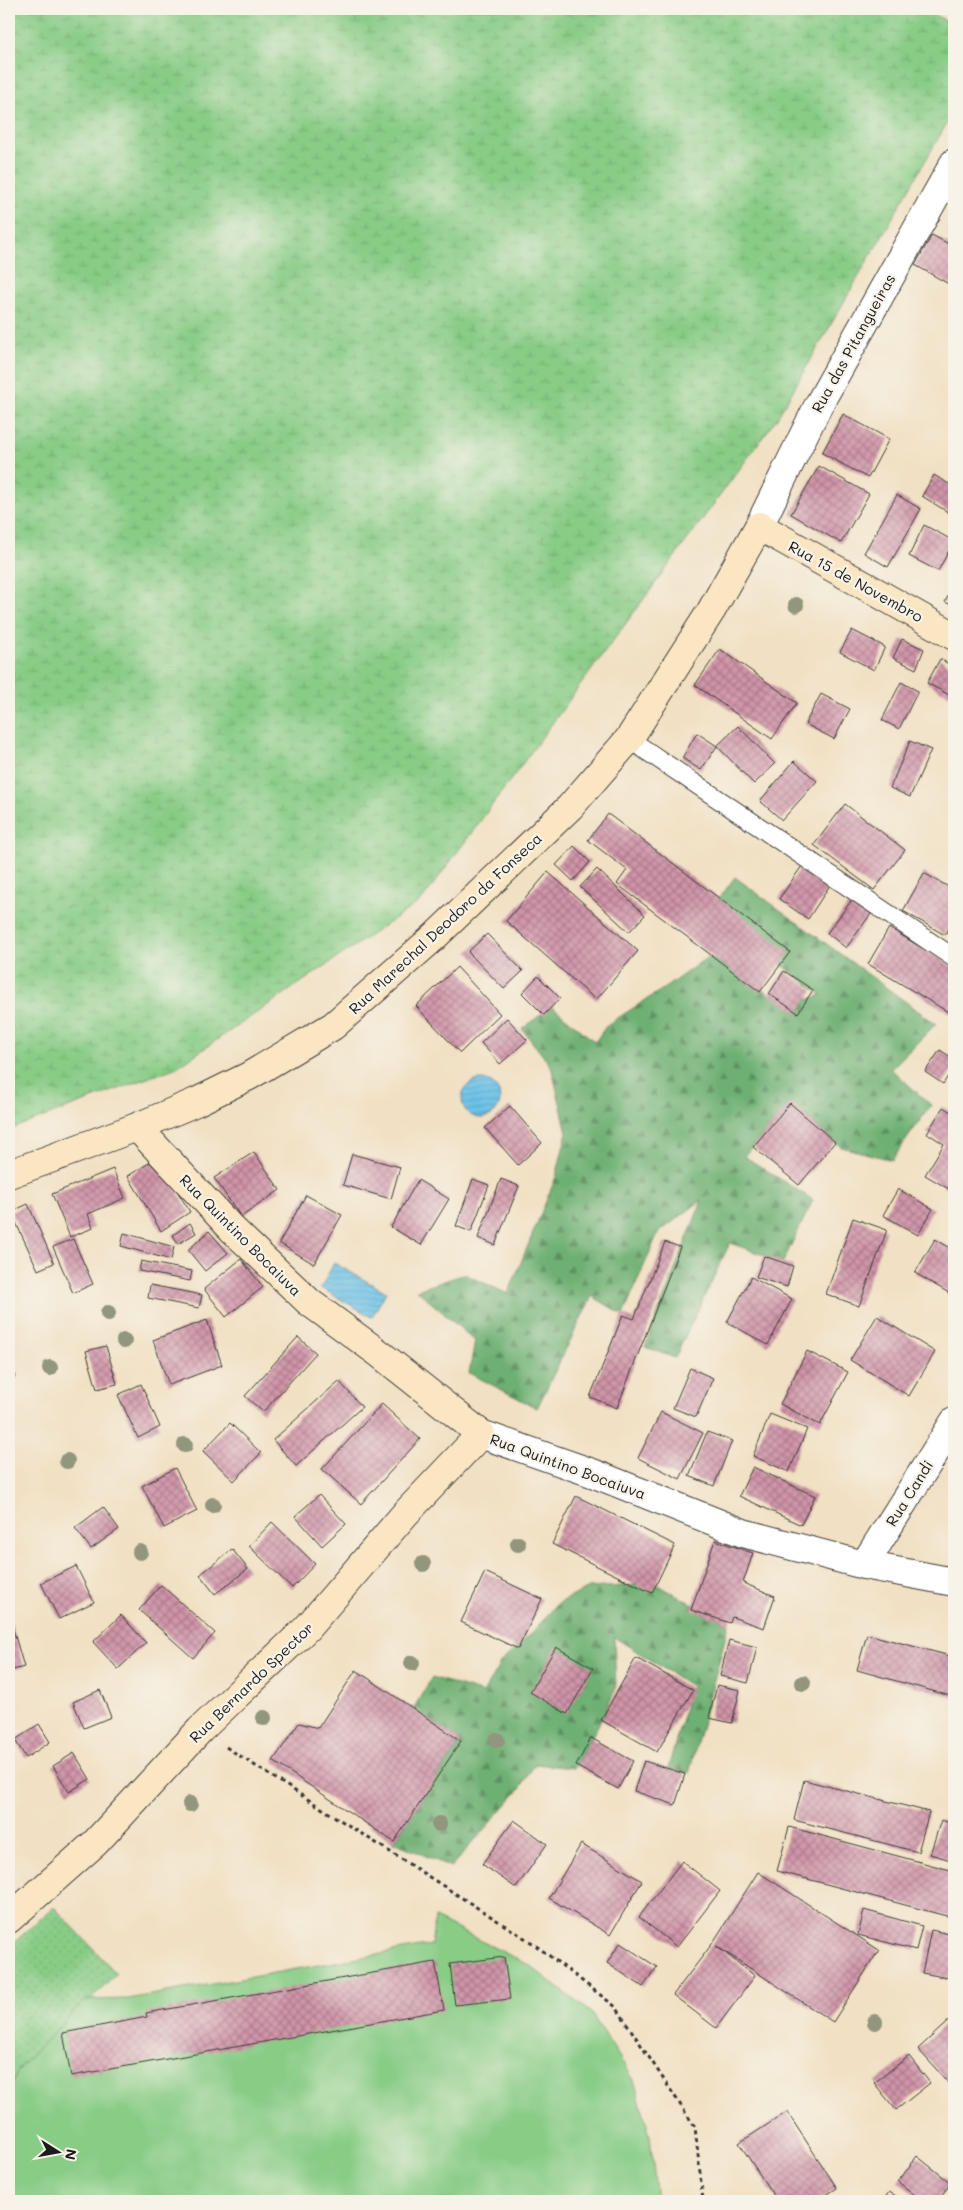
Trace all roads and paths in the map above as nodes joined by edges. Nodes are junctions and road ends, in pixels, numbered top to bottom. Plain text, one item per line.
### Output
1 (954, 163) edge
2 (759, 526) junction
3 (954, 636) edge
4 (629, 739) junction
5 (954, 958) edge
6 (137, 1127) junction
7 (9, 1174) edge
8 (954, 1422) edge
9 (481, 1434) junction
10 (864, 1565) junction
11 (954, 1582) edge
12 (200, 1730) junction
13 (9, 1919) edge
14 (703, 2201) edge

1 - 2 street, Rua das Pitangueiras
2 - 3 street, Rua 15 de Novembro
2 - 4 street, Rua Marechal Deodoro da Fonseca
4 - 5 lane
4 - 6 street, Rua Marechal Deodoro da Fonseca
6 - 7 street, Rua Marechal Deodoro da Fonseca
6 - 9 street, Rua Quintino Bocaiuva
8 - 10 street, Rua Candi
9 - 10 street, Rua Quintino Bocaiuva
9 - 12 street, Rua Bernardo Spector
10 - 11 street, Rua Quintino Bocaiuva
12 - 13 street, Rua Bernardo Spector
12 - 14 path

